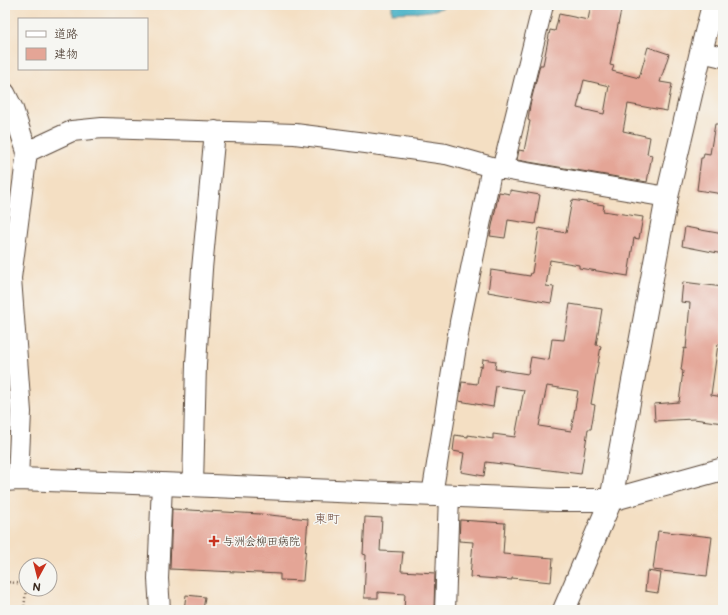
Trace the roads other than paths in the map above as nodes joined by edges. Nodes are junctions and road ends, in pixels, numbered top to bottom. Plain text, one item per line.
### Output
1 (543, 5) edge
2 (713, 5) edge
3 (701, 52) junction
4 (723, 57) edge
5 (5, 93) edge
6 (215, 131) junction
7 (27, 152) junction
8 (496, 168) junction
9 (667, 196) junction
10 (723, 469) edge
11 (11, 480) edge
12 (162, 484) junction
13 (193, 485) junction
14 (440, 495) junction
15 (611, 500) junction
16 (160, 610) edge
17 (445, 610) edge
18 (564, 610) edge

1 - 8 street
2 - 3 street
3 - 4 street
3 - 9 street
5 - 7 street
6 - 7 street
6 - 8 street
6 - 13 street
7 - 11 street
8 - 9 street
8 - 14 street
9 - 15 street
10 - 15 street
11 - 12 street
12 - 13 street
12 - 16 street
13 - 14 street
14 - 15 street
14 - 17 street
15 - 18 street

